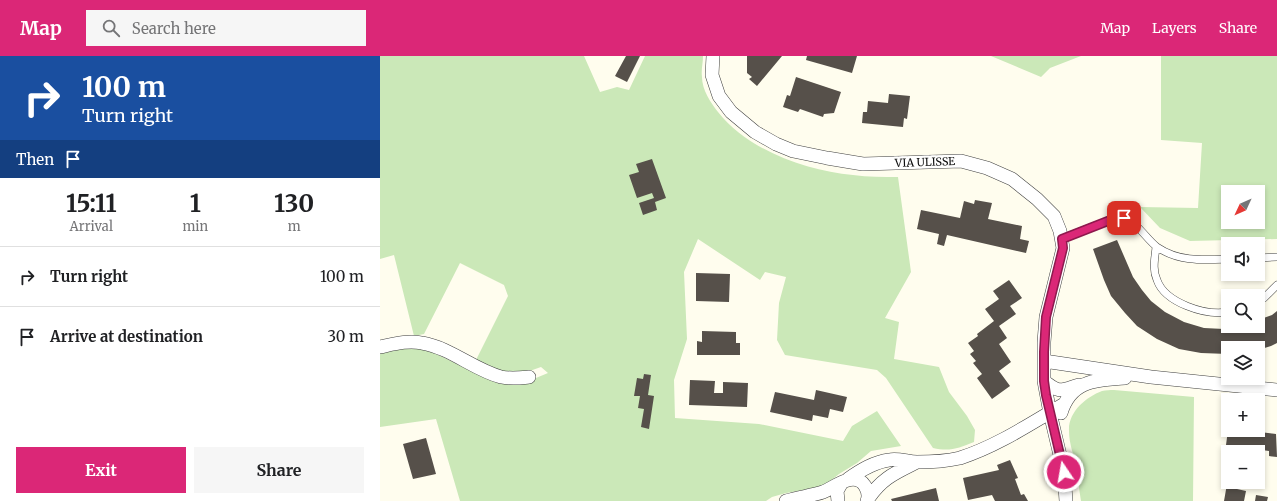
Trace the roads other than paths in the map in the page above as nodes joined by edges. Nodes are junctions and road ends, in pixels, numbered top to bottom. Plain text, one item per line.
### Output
1 (713, 56) edge
2 (1062, 239) junction
3 (1156, 247) junction
4 (1277, 257) edge
5 (1265, 258) edge
6 (1221, 259) edge
7 (1277, 285) edge
8 (1265, 297) edge
9 (1221, 314) edge
10 (380, 347) edge
11 (1044, 361) junction
12 (529, 377) dead end
13 (1151, 377) junction
14 (1044, 381) junction
15 (1088, 382) junction
16 (1277, 390) edge
17 (1064, 404) junction
18 (1050, 412) junction
19 (1056, 439) junction
20 (917, 462) junction
21 (844, 481) junction
22 (792, 500) edge
23 (868, 500) edge
24 (814, 501) edge
25 (838, 501) edge
26 (1066, 501) edge

1 - 2 street, VIA ULISSE
2 - 3 lane
2 - 11 street, VIA ULISSE
3 - 6 lane
3 - 9 lane
4 - 5 lane
7 - 8 lane
10 - 12 street
11 - 13 street
11 - 14 street, VIA ULISSE
13 - 15 street
13 - 16 street
14 - 15 street
14 - 18 street, VIA ULISSE
15 - 17 street
17 - 18 street
17 - 19 street
18 - 19 street, VIA ULISSE
18 - 20 street
19 - 26 street, VIA ULISSE
20 - 21 street
20 - 23 street
21 - 22 street
21 - 23 street
21 - 25 street
22 - 24 street

